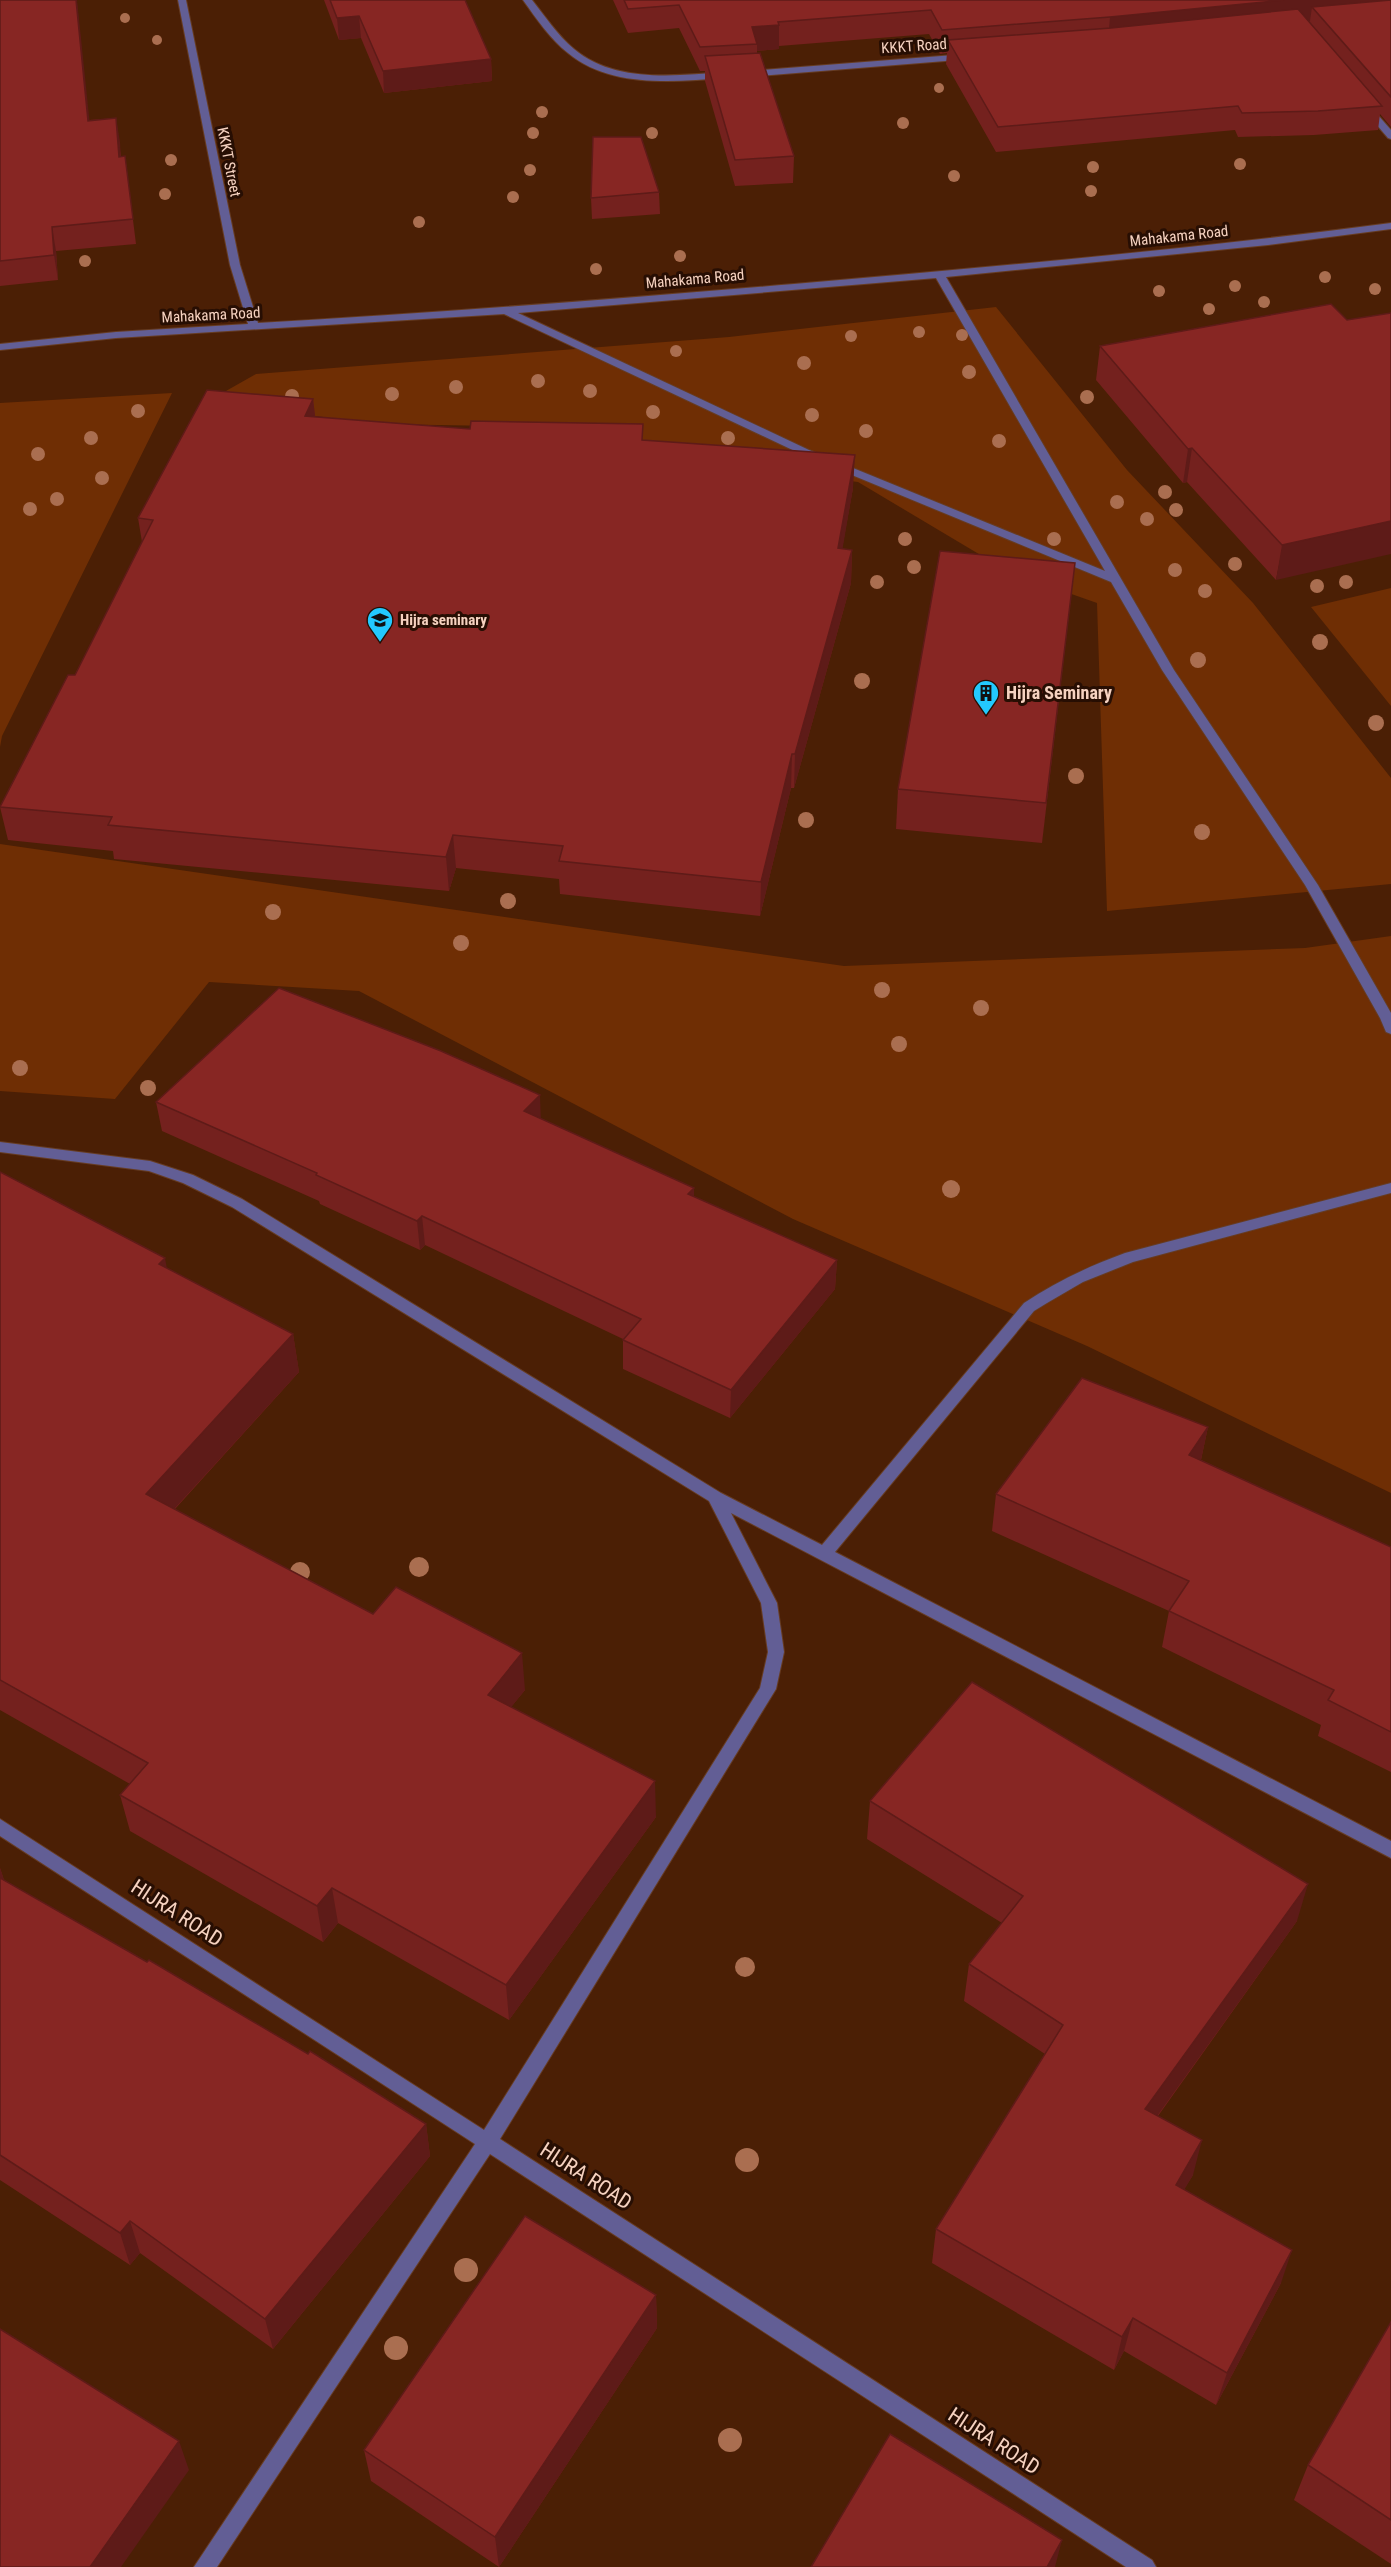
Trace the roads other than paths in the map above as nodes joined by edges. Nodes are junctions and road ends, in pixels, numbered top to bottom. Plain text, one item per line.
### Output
1 (182, 0) edge
2 (527, 0) edge
3 (981, 56) edge
4 (742, 74) edge
5 (731, 75) edge
6 (1360, 100) edge
7 (1391, 136) edge
8 (1391, 226) edge
9 (939, 274) junction
10 (505, 311) junction
11 (254, 328) junction
12 (0, 347) edge
13 (1117, 580) junction
14 (1391, 1029) edge
15 (0, 1147) edge
16 (1391, 1188) edge
17 (716, 1497) junction
18 (823, 1555) junction
19 (0, 1827) edge
20 (1391, 1850) edge
21 (488, 2141) junction
22 (205, 2567) edge
23 (1145, 2567) edge

1 - 11 street, KKKT Street
2 - 5 street
3 - 4 street, KKKT Road
6 - 7 street
8 - 9 street, Mahakama Road
9 - 10 street, Mahakama Road
9 - 13 street
10 - 11 street, Mahakama Road
10 - 13 street
11 - 12 street, Mahakama Road
13 - 14 street
15 - 17 street
16 - 18 street
17 - 18 street
17 - 21 street
18 - 20 street
19 - 21 street, HIJRA ROAD
21 - 22 street
21 - 23 street, HIJRA ROAD

